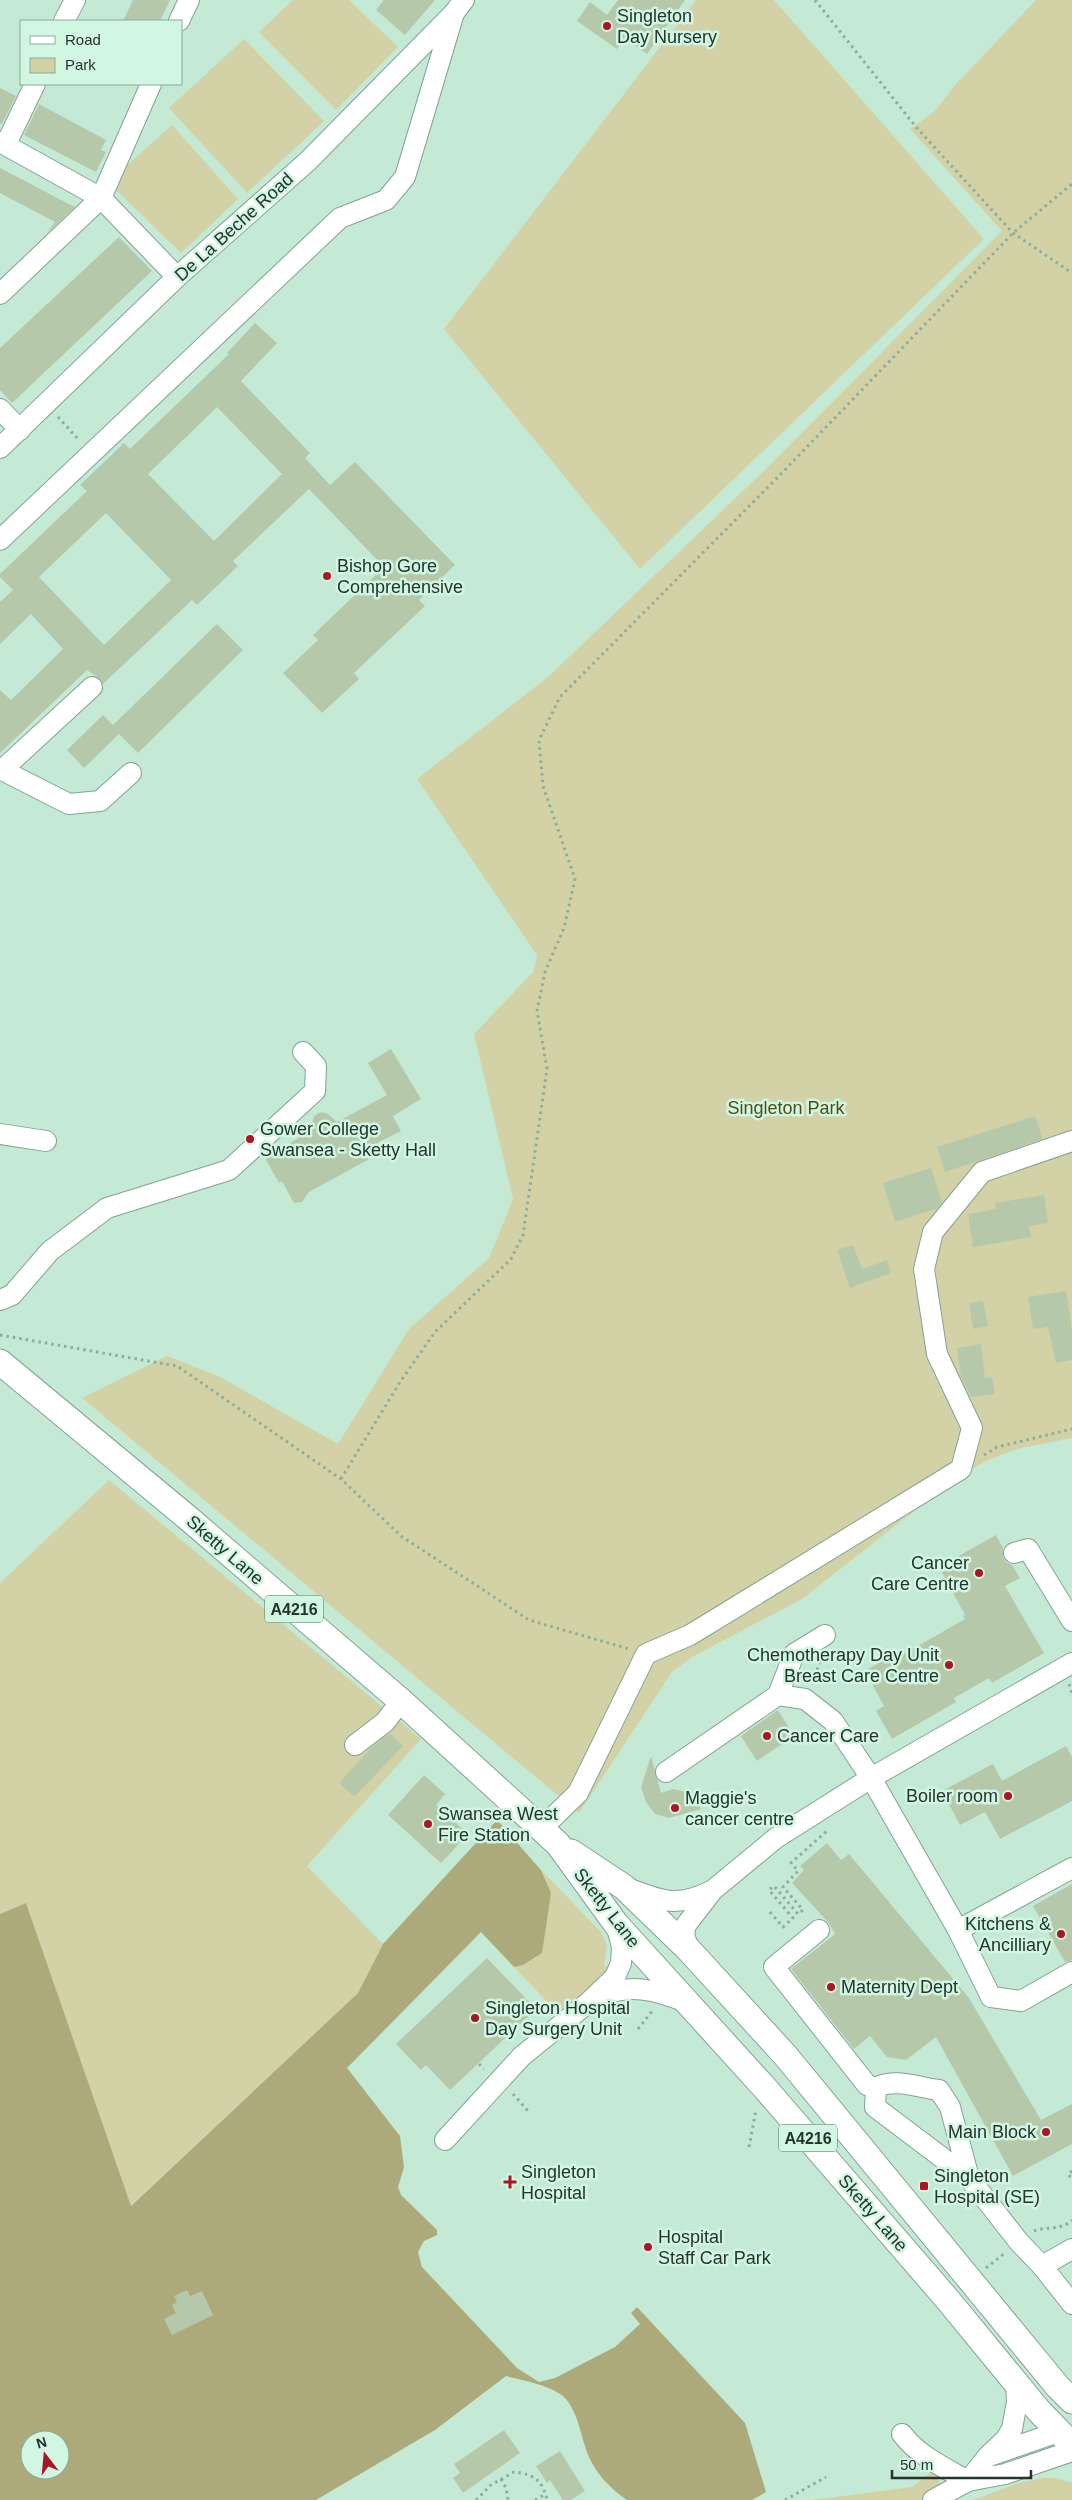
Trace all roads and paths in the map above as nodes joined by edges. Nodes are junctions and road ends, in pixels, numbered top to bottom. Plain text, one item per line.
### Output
1 (75, 0) edge
2 (189, 0) edge
3 (815, 0) edge
4 (459, 7) edge
5 (65, 20) edge
6 (179, 20) edge
7 (33, 85) edge
8 (152, 85) edge
9 (3, 143) edge
10 (1072, 184) edge
11 (101, 198) junction
12 (1014, 233) junction
13 (1072, 273) edge
14 (177, 277) junction
15 (0, 294) edge
16 (47, 404) junction
17 (0, 409) edge
18 (20, 430) junction
19 (0, 448) edge
20 (92, 453) junction
21 (0, 540) edge
22 (92, 687) dead end
23 (1, 771) edge
24 (131, 773) dead end
25 (304, 1052) dead end
26 (0, 1134) edge
27 (46, 1141) dead end
28 (1072, 1141) edge
29 (0, 1300) edge
30 (0, 1335) edge
31 (0, 1362) edge
32 (1072, 1429) edge
33 (997, 1447) dead end
34 (341, 1479) junction
35 (1014, 1553) dead end
36 (1072, 1622) edge
37 (825, 1635) dead end
38 (646, 1654) junction
39 (822, 1656) dead end
40 (1072, 1663) edge
41 (778, 1695) junction
42 (805, 1699) junction
43 (401, 1701) junction
44 (355, 1745) dead end
45 (666, 1772) dead end
46 (871, 1778) junction
47 (835, 1823) dead end
48 (550, 1836) junction
49 (1072, 1868) edge
50 (624, 1886) junction
51 (713, 1890) junction
52 (770, 1912) dead end
53 (616, 1924) junction
54 (819, 1930) dead end
55 (958, 1930) junction
56 (688, 1950) junction
57 (1072, 1972) edge
58 (588, 2002) junction
59 (689, 2004) junction
60 (655, 2008) dead end
61 (638, 2029) dead end
62 (876, 2088) junction
63 (758, 2102) dead end
64 (445, 2140) dead end
65 (749, 2147) dead end
66 (1072, 2171) edge
67 (969, 2178) junction
68 (1072, 2178) edge
69 (1072, 2249) edge
70 (1042, 2266) junction
71 (1072, 2304) edge
72 (1016, 2383) junction
73 (1072, 2401) edge
74 (902, 2434) dead end
75 (1069, 2438) edge
76 (988, 2456) junction
77 (826, 2477) dead end
78 (501, 2479) junction
79 (968, 2480) junction
80 (546, 2494) junction
81 (476, 2500) edge
82 (508, 2500) edge
83 (534, 2500) edge
84 (547, 2500) edge
85 (785, 2500) edge
86 (932, 2500) edge

1 - 5 street
2 - 6 street
3 - 12 path
4 - 14 street, De La Beche Road
4 - 20 street
7 - 9 street
8 - 11 street
9 - 11 street
10 - 12 path
11 - 14 street
11 - 15 street
12 - 13 path
12 - 34 path
14 - 16 street, De La Beche Road
16 - 18 street, De La Beche Road
16 - 20 path
17 - 18 street
18 - 19 street, De La Beche Road
20 - 21 street
22 - 23 street
23 - 24 street
25 - 29 street
26 - 27 street
28 - 38 street
30 - 34 path
31 - 43 main road, Sketty Lane / A4216
32 - 33 path
34 - 38 path
35 - 36 street
37 - 41 street
38 - 48 street
39 - 42 path
40 - 46 street
41 - 42 street
41 - 45 street
42 - 46 street
43 - 44 street
43 - 48 main road, Sketty Lane / A4216
46 - 51 street
46 - 55 street
47 - 52 path
48 - 50 main road, Sketty Lane / A4216
48 - 53 main road, Sketty Lane / A4216
49 - 55 street
50 - 51 street
50 - 56 main road, Sketty Lane / A4216
51 - 56 street
53 - 58 street
53 - 59 main road, Sketty Lane / A4216
54 - 62 street
55 - 57 street
56 - 73 main road, Sketty Lane / A4216
58 - 59 street
58 - 64 street
59 - 72 main road, Sketty Lane / A4216
60 - 61 path
62 - 67 street
62 - 67 street
63 - 65 path
66 - 68 path
67 - 70 street
69 - 70 street
70 - 71 street
72 - 75 main road, Sketty Lane / A4216
72 - 76 street
74 - 79 street
75 - 76 street
75 - 79 street
76 - 79 street
77 - 85 path
78 - 80 path
78 - 81 path
78 - 82 path
79 - 86 street
80 - 83 path
80 - 84 path

